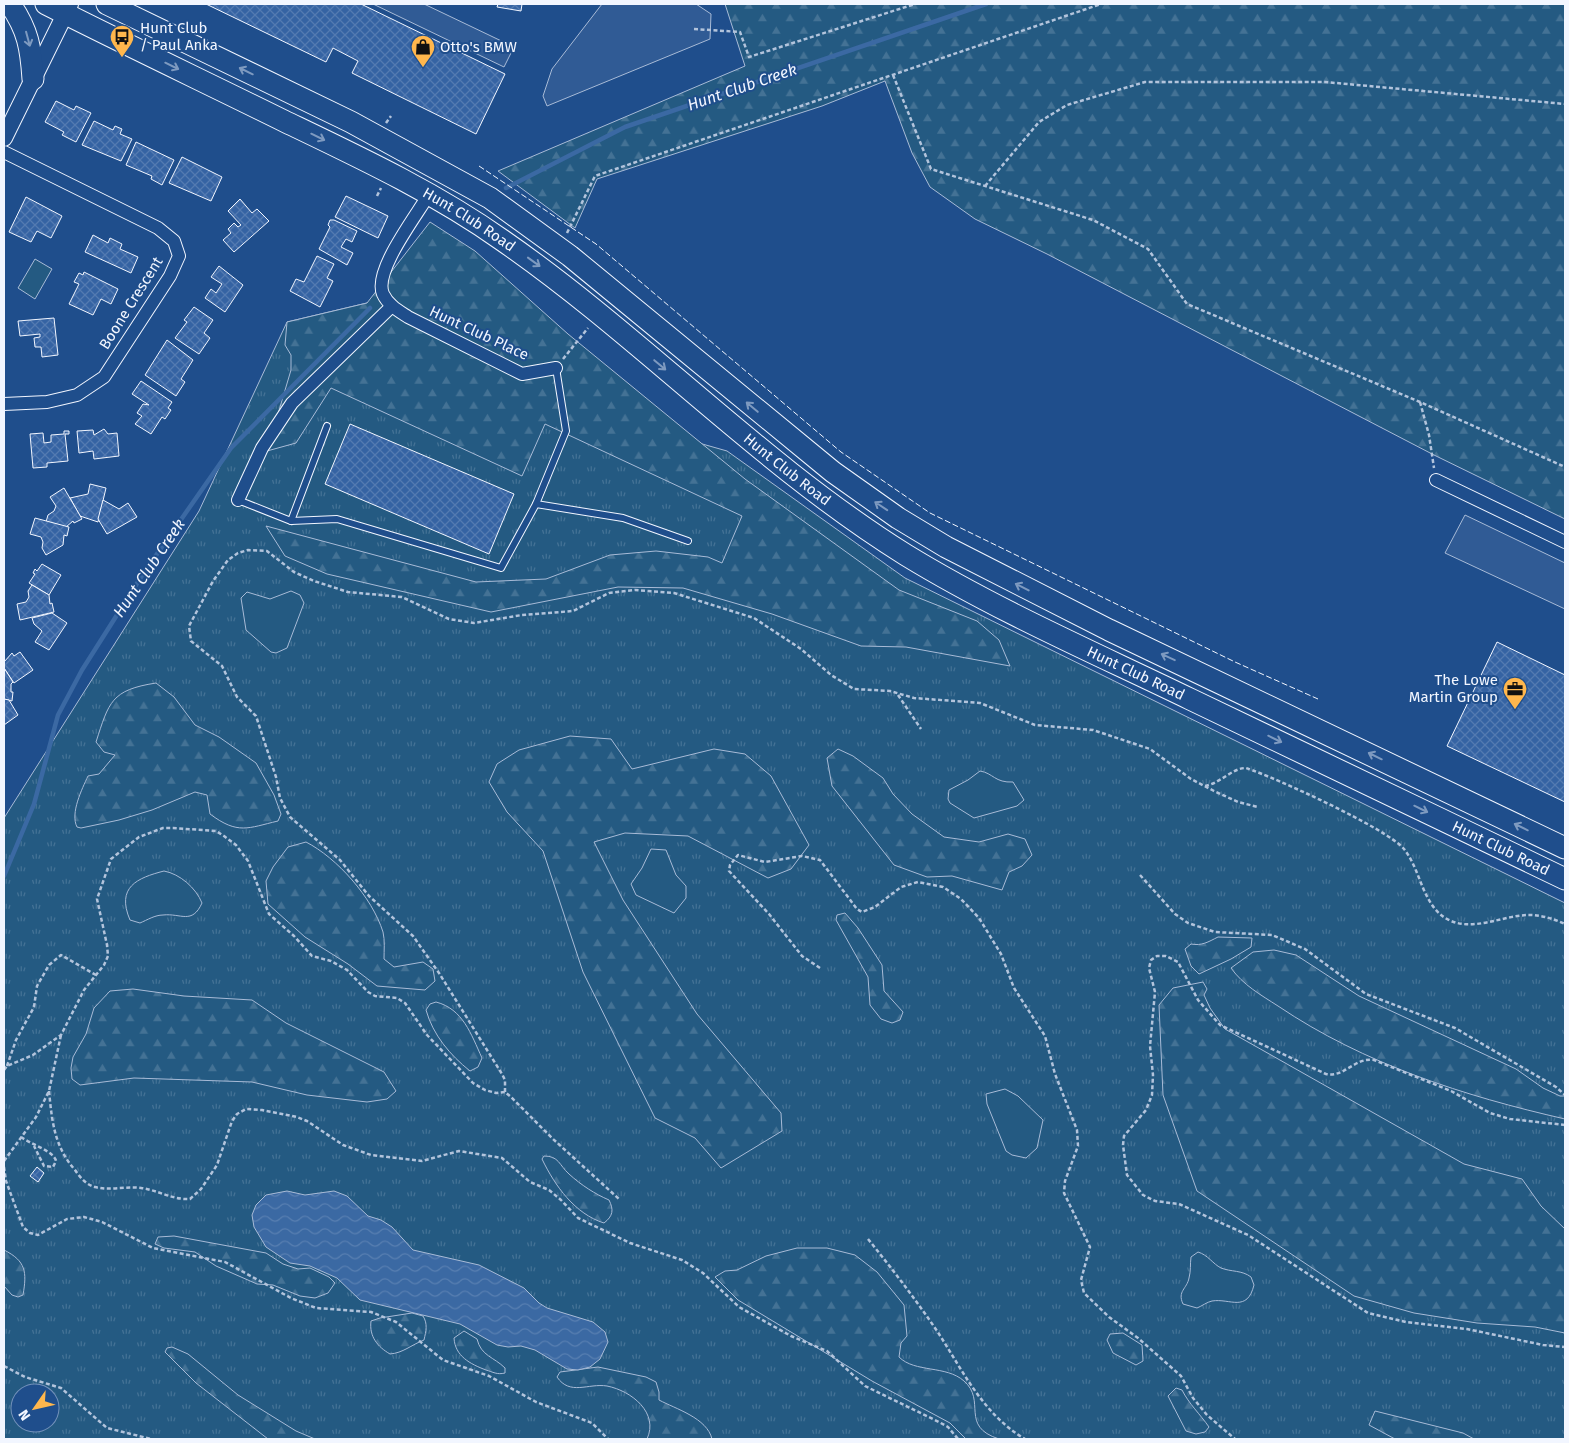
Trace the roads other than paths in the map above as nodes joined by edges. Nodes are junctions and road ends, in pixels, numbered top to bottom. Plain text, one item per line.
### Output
1 (10, 4) edge
2 (46, 4) edge
3 (107, 4) edge
4 (135, 4) edge
5 (67, 9) edge
6 (152, 25) junction
7 (33, 78) junction
8 (4, 138) edge
9 (4, 152) edge
10 (429, 194) junction
11 (392, 306) junction
12 (556, 368) joint
13 (4, 404) edge
14 (327, 426) dead end
15 (1436, 480) road end
16 (238, 500) joint
17 (536, 504) junction
18 (291, 521) junction
19 (688, 541) dead end
20 (1565, 542) edge
21 (1565, 848) edge
22 (1565, 879) edge

1 -> 7 main road
2 - 5 main road, Hunt Club Road
3 - 6 main road, Hunt Club Road
4 - 6 main road
5 - 7 street
5 -> 10 main road, Hunt Club Road
21 -> 6 main road, Hunt Club Road
7 - 8 street
9 - 13 street, Boone Crescent
10 - 11 street
10 -> 22 main road, Hunt Club Road
11 - 12 street, Hunt Club Place
11 - 16 street
12 - 17 lane
14 - 18 lane
15 - 20 street
16 - 18 lane
17 - 18 lane
17 - 19 lane

